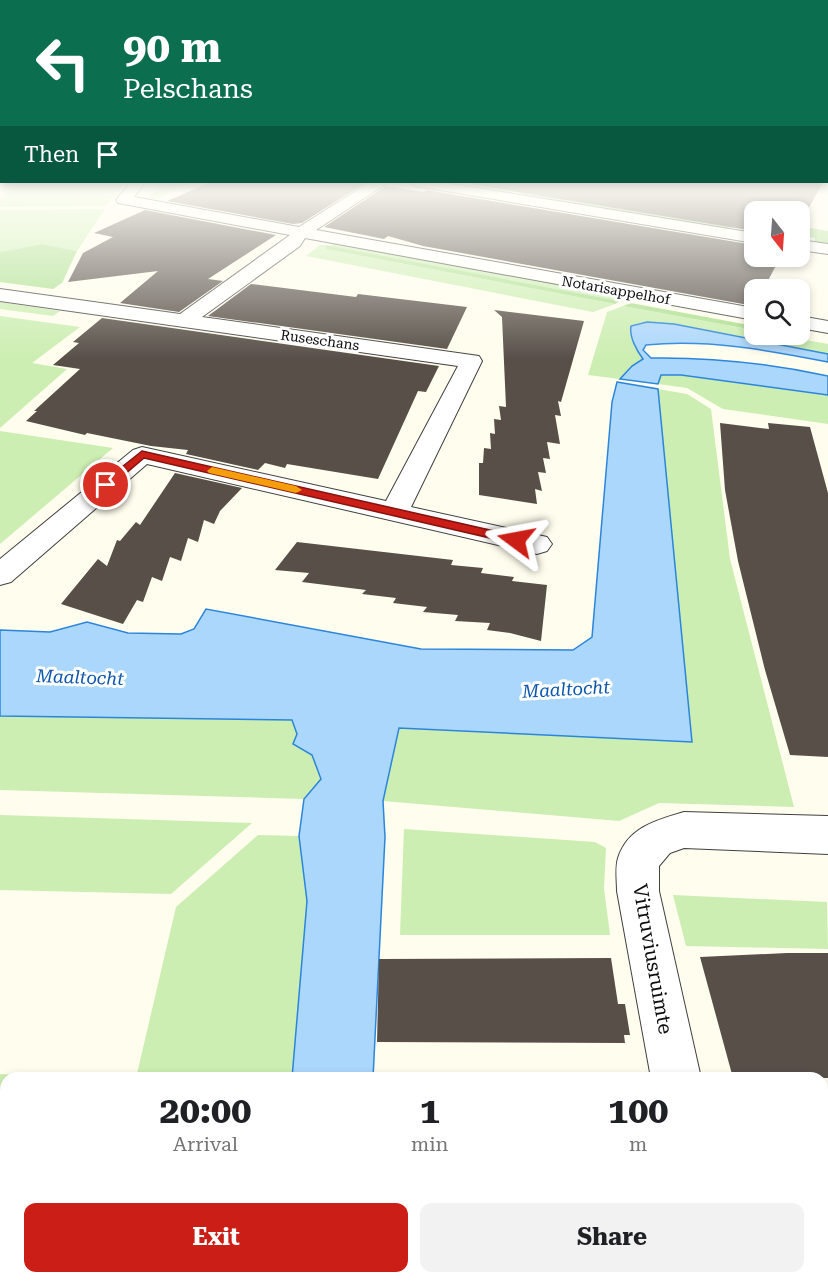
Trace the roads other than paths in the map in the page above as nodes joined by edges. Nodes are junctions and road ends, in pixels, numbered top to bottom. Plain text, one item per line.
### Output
1 (295, 240) edge
2 (339, 240) edge
3 (810, 246) edge
4 (828, 249) edge
5 (0, 295) edge
6 (744, 312) edge
7 (183, 321) junction
8 (810, 324) edge
9 (828, 327) edge
10 (394, 512) junction
11 (537, 544) dead end
12 (0, 575) edge
13 (828, 835) edge
14 (675, 1072) edge

1 - 7 street
2 - 6 street, Notarisappelhof
3 - 4 street
5 - 7 street, Ruseschans
7 - 10 street, Ruseschans
8 - 9 street
10 - 11 street
10 - 12 street
13 - 14 street, Vitruviusruimte

